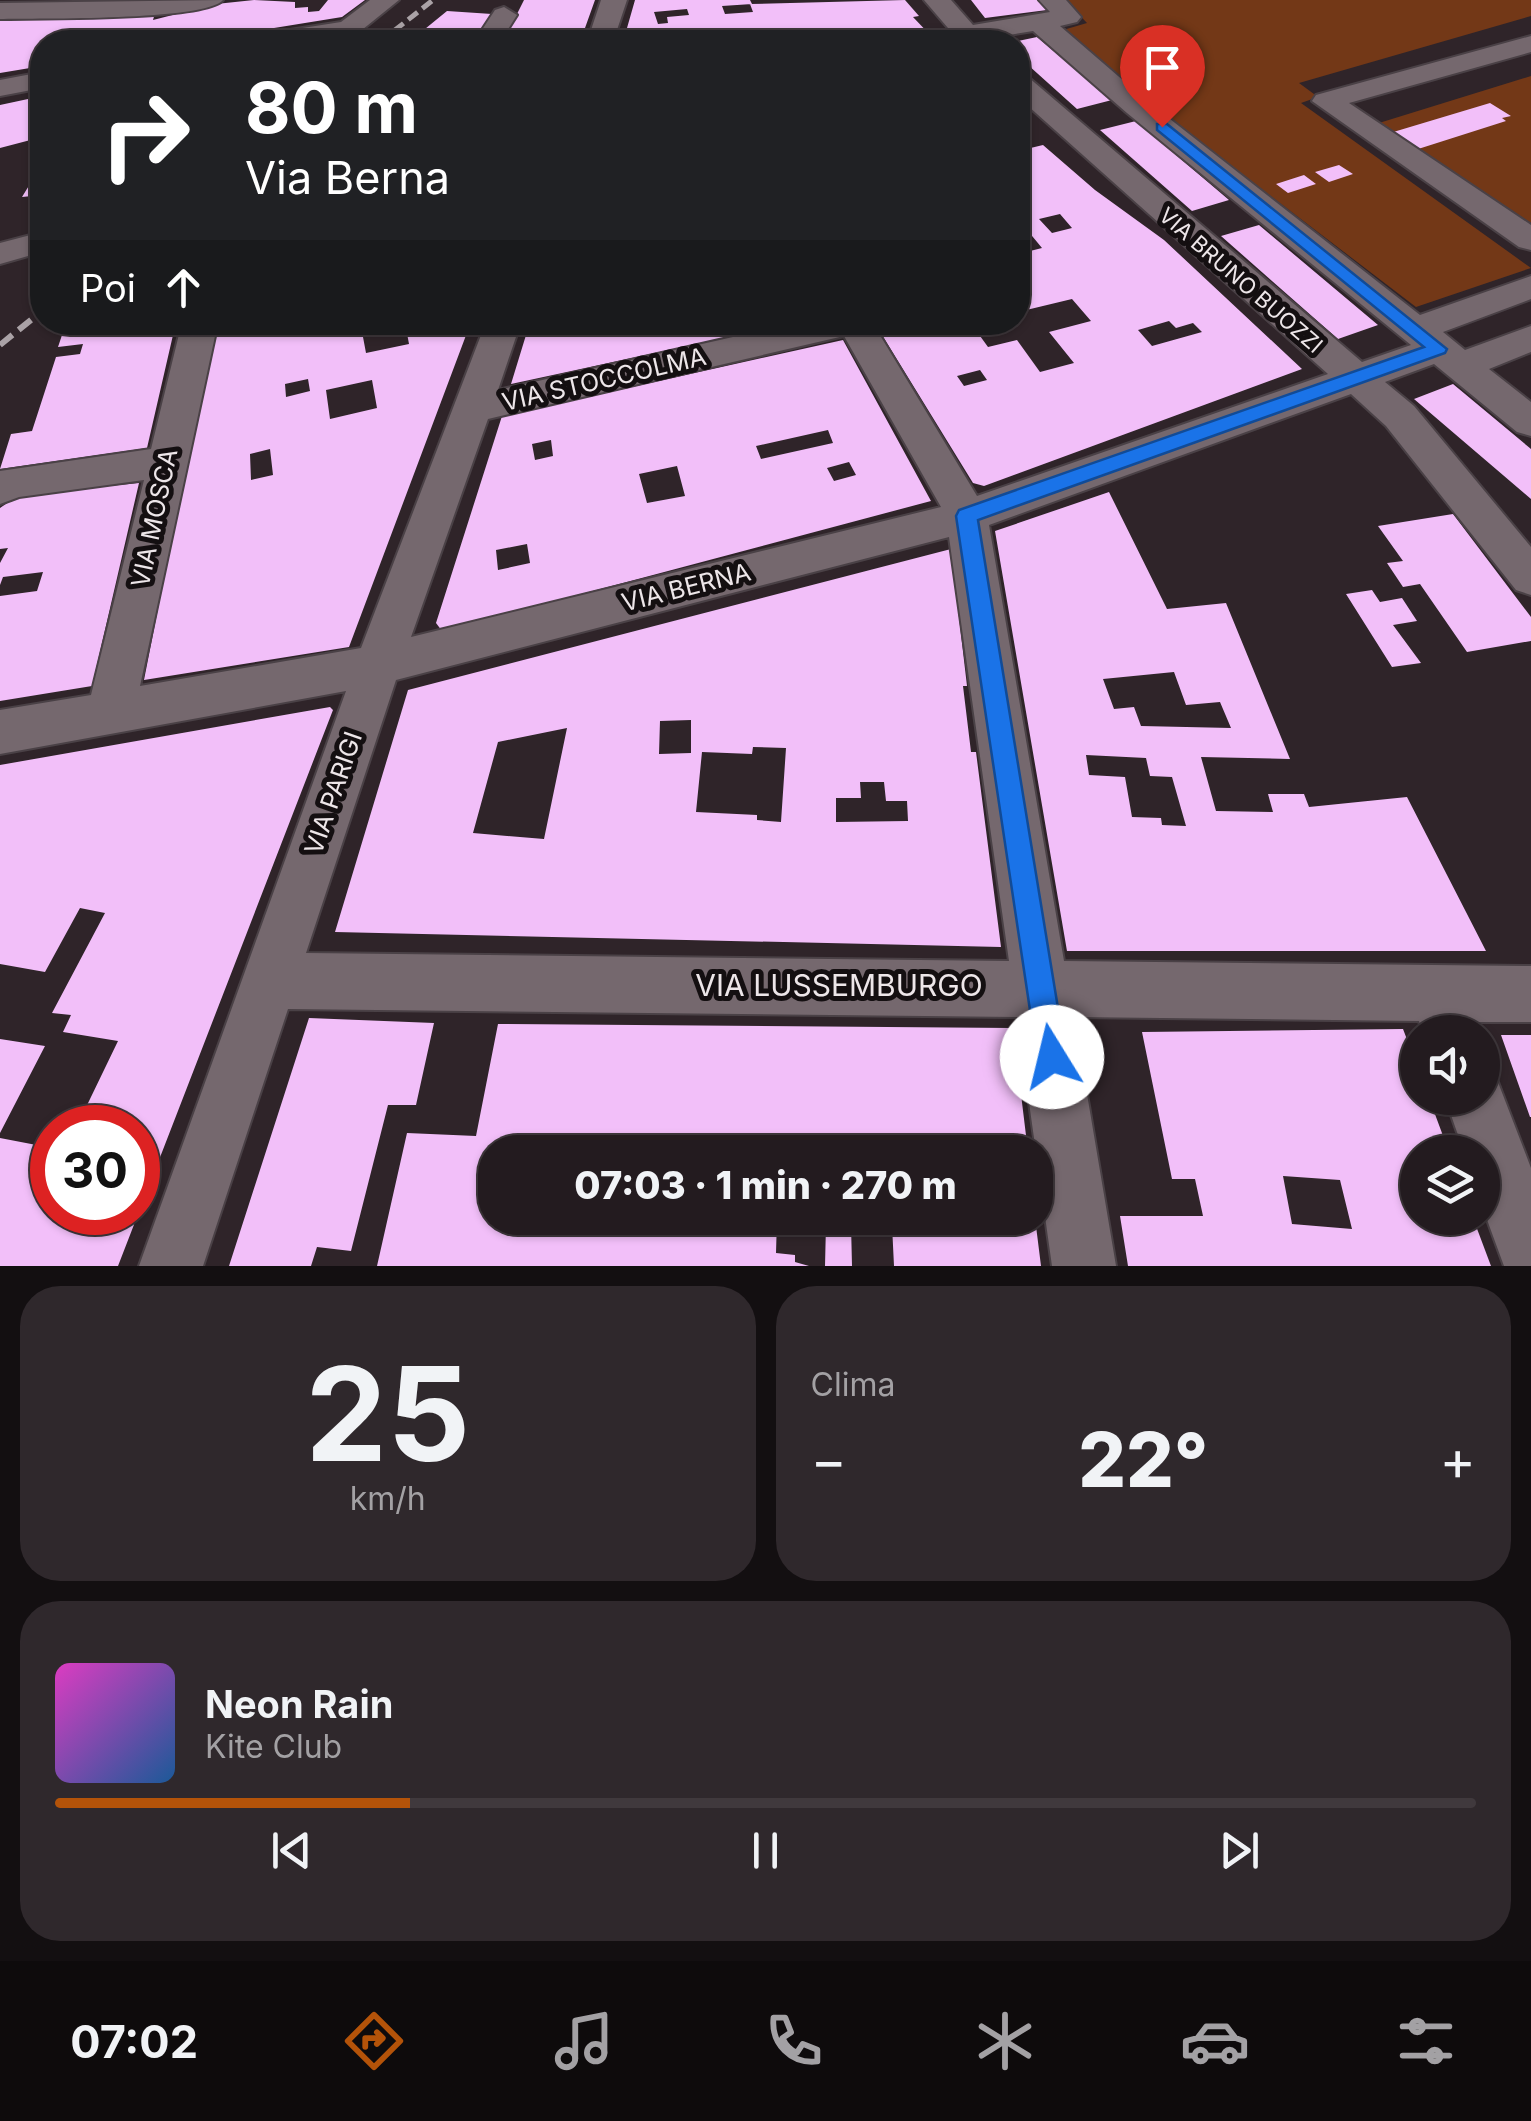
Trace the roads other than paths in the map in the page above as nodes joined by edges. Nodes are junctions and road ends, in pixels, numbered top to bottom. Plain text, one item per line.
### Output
1 (210, 0) edge
2 (386, 0) edge
3 (614, 0) edge
4 (937, 0) edge
5 (0, 11) edge
6 (1046, 11) edge
7 (504, 15) dead end
8 (347, 30) edge
9 (495, 30) edge
10 (604, 30) edge
11 (963, 30) edge
12 (993, 30) edge
13 (1531, 44) edge
14 (30, 82) edge
15 (0, 88) edge
16 (1030, 102) edge
17 (1137, 107) junction
18 (1048, 130) junction
19 (1223, 219) junction
20 (1531, 240) edge
21 (30, 245) edge
22 (0, 254) edge
23 (1531, 287) edge
24 (197, 335) edge
25 (499, 335) edge
26 (796, 335) edge
27 (861, 335) edge
28 (1531, 338) edge
29 (1438, 348) junction
30 (1355, 378) junction
31 (472, 409) junction
32 (1531, 422) edge
33 (166, 462) junction
34 (0, 489) edge
35 (967, 516) junction
36 (1531, 578) edge
37 (378, 666) junction
38 (110, 714) junction
39 (0, 732) edge
40 (268, 981) junction
41 (1041, 987) junction
42 (1531, 994) edge
43 (1445, 1014) edge
44 (1481, 1115) edge
45 (1531, 1252) edge
46 (171, 1266) edge
47 (1084, 1266) edge

1 - 5 street
2 - 8 street
3 - 10 street
4 - 11 street
6 - 12 street
6 - 17 street
7 - 9 street
13 - 20 street
14 - 15 street
16 - 18 street, VIA BRUNO BUOZZI
17 - 18 street
17 - 19 street
18 - 19 street, VIA BRUNO BUOZZI
19 - 29 street
19 - 30 street, VIA BRUNO BUOZZI
21 - 22 street
23 - 29 street
24 - 33 street, VIA MOSCA
25 - 31 street, VIA PARIGI
26 - 31 street, VIA STOCCOLMA
27 - 35 street
28 - 29 street
29 - 30 street, VIA BERNA
29 - 32 street
30 - 35 street, VIA BERNA
30 - 36 street, VIA BRUNO BUOZZI
31 - 37 street, VIA PARIGI
33 - 34 street
33 - 38 street, VIA MOSCA
35 - 37 street, VIA BERNA
35 - 41 street
37 - 38 street, VIA BERNA
37 - 40 street, VIA PARIGI
38 - 39 street, VIA BERNA
40 - 41 street, VIA LUSSEMBURGO
40 - 46 street, VIA PARIGI
41 - 43 street, VIA LUSSEMBURGO
41 - 47 street
42 - 43 street, VIA LUSSEMBURGO
44 - 45 street

